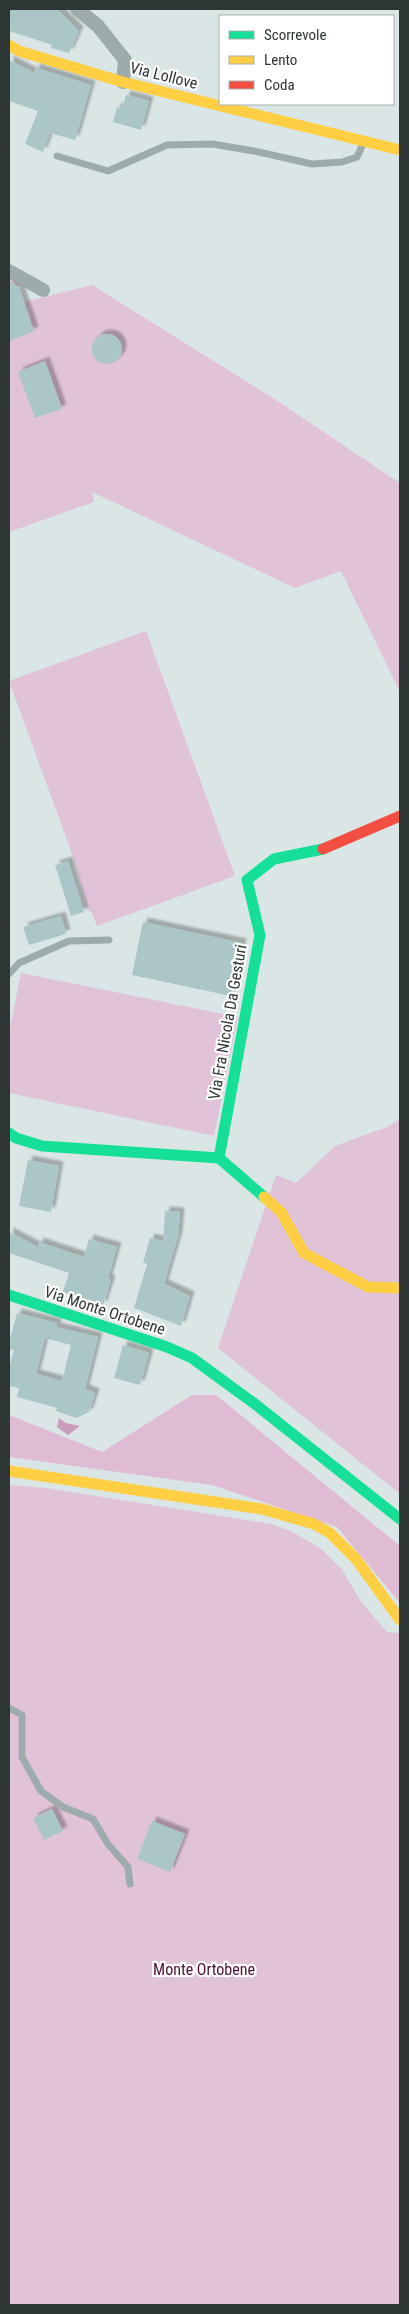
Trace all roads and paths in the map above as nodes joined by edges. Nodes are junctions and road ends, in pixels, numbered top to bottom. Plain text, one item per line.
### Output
1 (77, 9) edge
2 (9, 45) edge
3 (123, 82) junction
4 (365, 141) junction
5 (400, 150) edge
6 (57, 156) dead end
7 (9, 271) edge
8 (43, 290) dead end
9 (400, 816) edge
10 (109, 940) dead end
11 (9, 974) edge
12 (9, 1133) edge
13 (219, 1158) junction
14 (400, 1288) edge
15 (9, 1295) edge
16 (9, 1471) edge
17 (400, 1519) edge
18 (400, 1620) edge
19 (9, 1708) edge
20 (130, 1884) dead end

1 - 3 street
2 - 3 street, Via Lollove
3 - 4 street, Via Lollove
4 - 5 street, Via Lollove
4 - 6 lane
7 - 8 street
9 - 13 street, Via Fra Nicola Da Gesturi
10 - 11 lane
12 - 13 street
13 - 14 street
15 - 17 street, Via Monte Ortobene
16 - 18 street
19 - 20 lane

